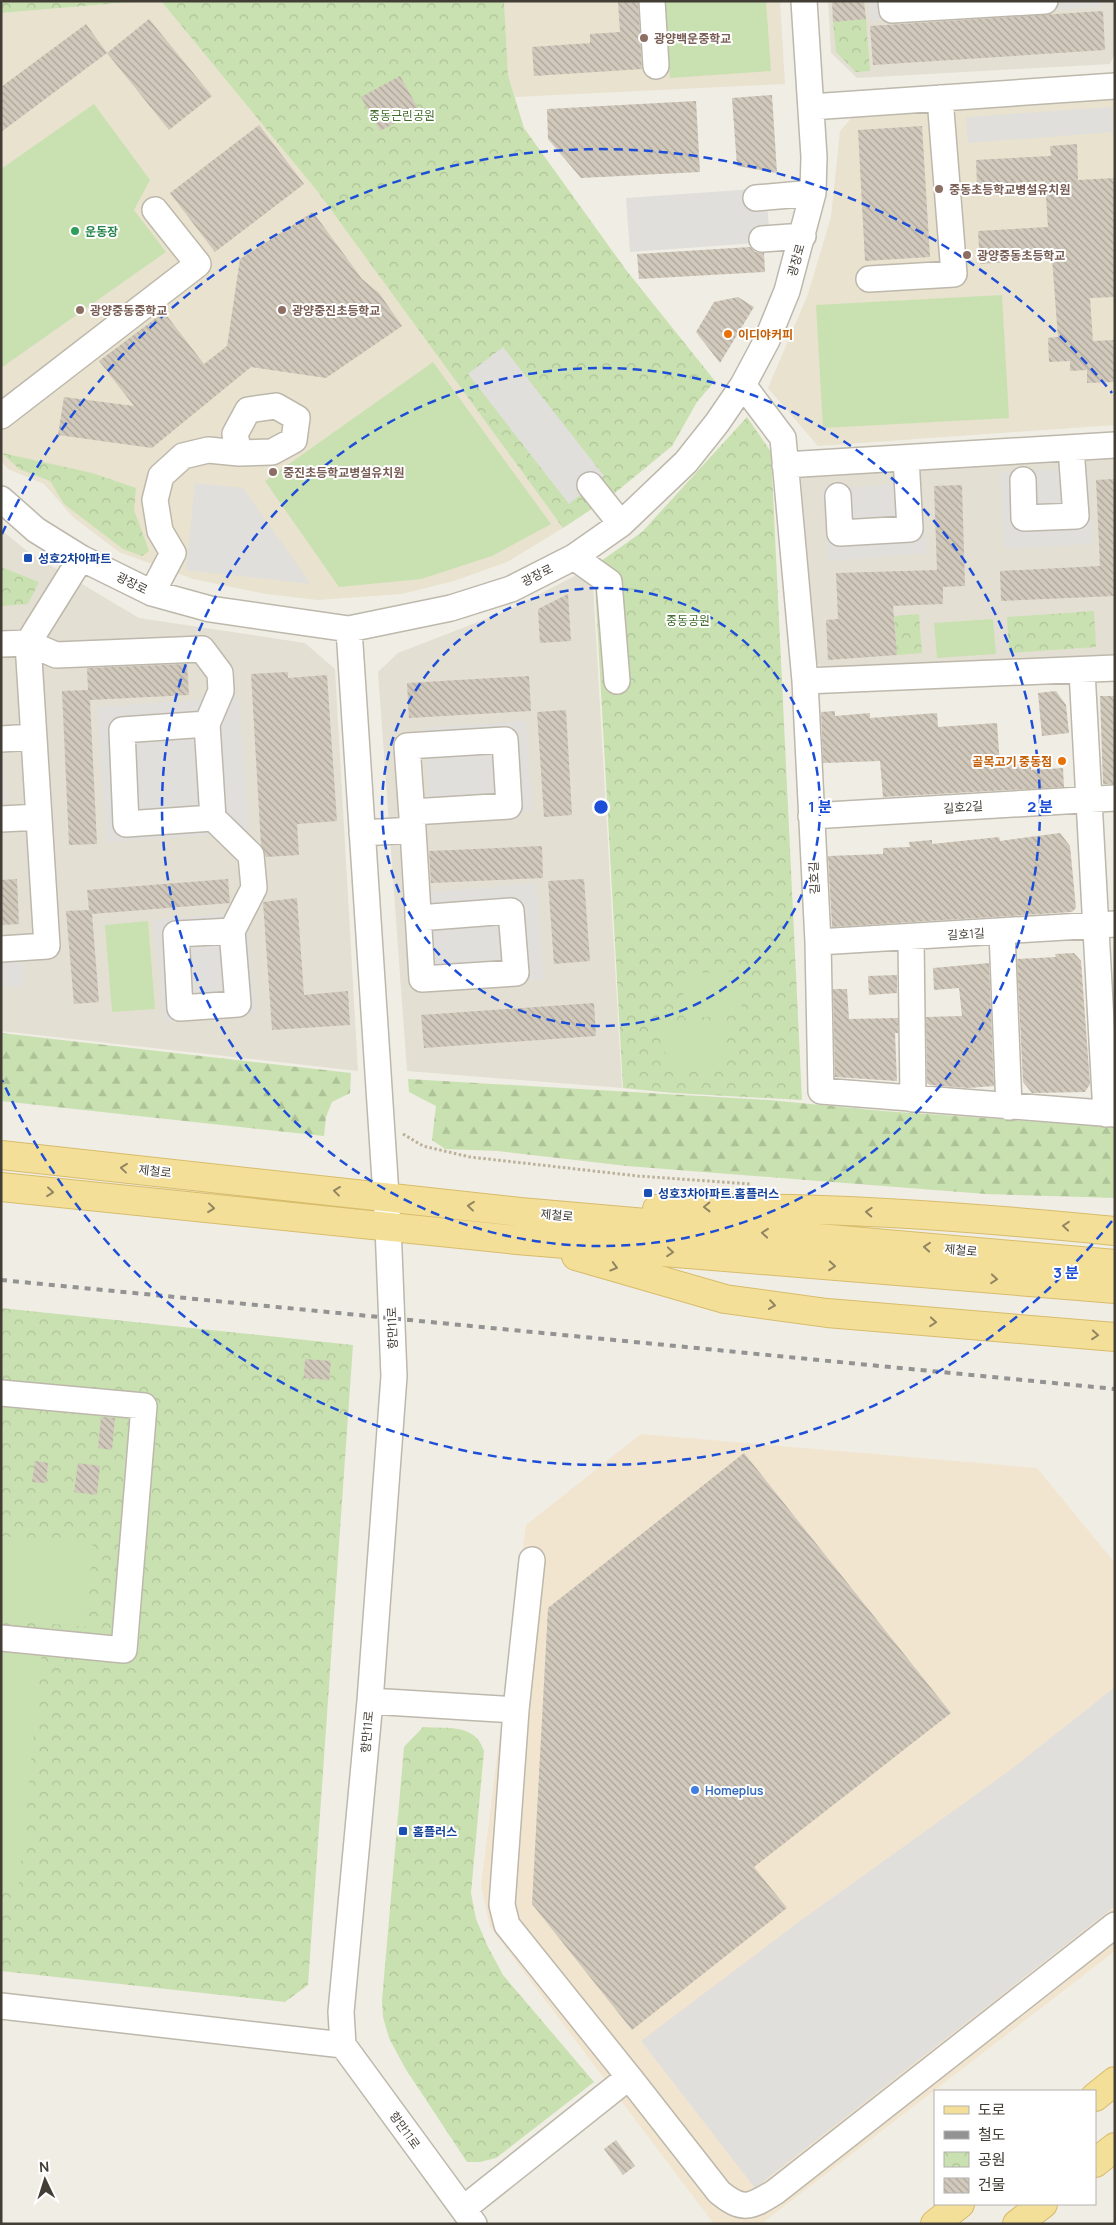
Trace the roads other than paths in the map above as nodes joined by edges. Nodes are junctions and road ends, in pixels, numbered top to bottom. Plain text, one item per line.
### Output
1 (652, 1) edge
2 (804, 1) edge
3 (891, 1) edge
4 (1045, 1) edge
5 (656, 66) dead end
6 (1115, 86) edge
7 (940, 98) junction
8 (811, 107) junction
9 (813, 194) junction
10 (756, 198) dead end
11 (155, 210) dead end
12 (803, 236) junction
13 (762, 239) dead end
14 (869, 280) dead end
15 (743, 385) junction
16 (1, 416) edge
17 (1115, 445) edge
18 (1071, 448) junction
19 (239, 453) dead end
20 (906, 458) junction
21 (785, 465) junction
22 (1023, 480) dead end
23 (590, 485) dead end
24 (838, 496) dead end
25 (1, 499) edge
26 (620, 524) junction
27 (574, 557) junction
28 (81, 558) junction
29 (152, 592) junction
30 (349, 629) junction
31 (28, 643) junction
32 (1, 644) edge
33 (1115, 668) edge
34 (1082, 670) junction
35 (617, 681) dead end
36 (805, 681) junction
37 (207, 724) junction
38 (34, 737) junction
39 (1, 739) edge
40 (1115, 798) edge
41 (1090, 799) junction
42 (811, 816) junction
43 (39, 817) junction
44 (213, 818) junction
45 (1, 819) edge
46 (412, 821) junction
47 (362, 833) junction
48 (418, 918) dead end
49 (1106, 924) edge
50 (232, 931) dead end
51 (1002, 932) junction
52 (911, 938) junction
53 (818, 942) junction
54 (1, 949) edge
55 (913, 1099) junction
56 (1009, 1107) junction
57 (1110, 1114) edge
58 (1, 1155) edge
59 (1, 1186) edge
60 (386, 1197) junction
61 (520, 1212) junction
62 (388, 1226) junction
63 (1115, 1231) edge
64 (517, 1240) junction
65 (1115, 1264) edge
66 (1115, 1290) edge
67 (1115, 1337) edge
68 (1, 1393) edge
69 (532, 1560) dead end
70 (1, 1638) edge
71 (370, 1700) junction
72 (516, 1710) junction
73 (1115, 1925) edge
74 (1, 2006) edge
75 (343, 2045) junction
76 (629, 2077) junction
77 (1115, 2081) edge
78 (1096, 2096) edge
79 (1115, 2147) edge
80 (1096, 2162) edge
81 (959, 2205) edge
82 (1042, 2205) edge
83 (468, 2216) edge
84 (935, 2224) edge
85 (1018, 2224) edge

1 - 5 street
2 - 8 street, 광장로
3 - 4 street
6 - 7 street
7 - 8 street
7 - 14 street
8 - 9 street, 광장로
9 - 10 street
9 - 12 street, 광장로
11 - 16 street
12 - 13 street
12 - 15 street, 광장로
15 - 21 street, 길호길
15 - 26 street, 광장로
17 - 18 street
18 - 20 street
18 - 22 street
19 - 29 street
20 - 21 street
20 - 24 street
21 - 36 street, 길호길
23 - 26 street
25 - 28 street, 광장로
26 - 27 street, 광장로
27 - 30 street, 광장로
27 - 35 street
28 - 29 street, 광장로
28 - 31 street
29 - 30 street, 광장로
30 - 47 street, 항만11로
31 - 32 street
31 - 37 street
31 - 38 street
33 - 34 street
34 - 36 street
34 - 41 street
36 - 42 street, 길호길
37 - 44 street
37 - 44 street
38 - 39 street
38 - 43 street
40 - 41 street, 길호2길
41 - 42 street, 길호2길
41 - 49 street
42 - 53 street, 길호길
43 - 45 street
43 - 54 street
44 - 50 street
46 - 46 street
46 - 47 street
46 - 48 street
47 - 60 street, 항만11로
49 - 51 street, 길호1길
49 - 57 street
51 - 52 street, 길호1길
51 - 56 street
52 - 53 street, 길호1길
52 - 55 street
53 - 55 street, 길호길
55 - 56 street, 길호길
56 - 57 street, 길호길
60 -> 58 main road, 제철로
59 -> 62 main road
61 -> 60 main road, 제철로
60 - 62 street, 항만11로
63 -> 61 main road
65 -> 61 main road, 제철로
62 - 64 main road
62 - 71 street, 항만11로
64 -> 66 main road
64 -> 67 main road
68 - 70 street
69 - 72 street
71 - 72 street
71 - 75 street, 항만11로
72 - 76 street
73 - 76 street
74 - 75 street
75 - 83 street, 항만11로
76 - 83 street
77 - 78 main road
79 - 80 main road
81 - 84 main road
82 - 85 main road

